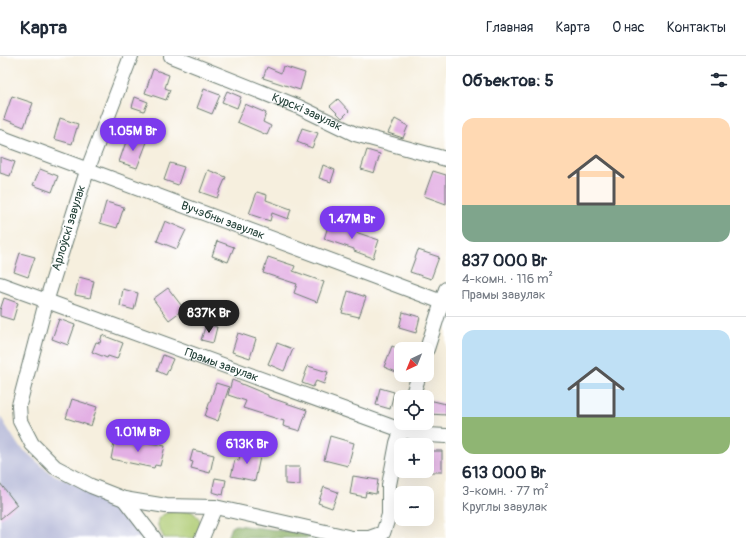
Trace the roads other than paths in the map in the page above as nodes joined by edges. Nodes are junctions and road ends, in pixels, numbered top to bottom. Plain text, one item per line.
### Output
1 (131, 56) edge
2 (171, 56) edge
3 (0, 138) edge
4 (446, 159) edge
5 (87, 171) junction
6 (0, 284) edge
7 (446, 289) edge
8 (46, 302) junction
9 (444, 302) edge
10 (430, 342) edge
11 (394, 424) edge
12 (401, 430) edge
13 (412, 430) edge
14 (446, 436) edge
15 (124, 499) junction
16 (215, 507) junction
17 (154, 538) edge
18 (202, 538) edge
19 (369, 538) edge

1 - 5 street, Арлоўскі завулак
2 - 4 street, Курскі завулак
3 - 5 street, Вучэбны завулак
5 - 8 street, Арлоўскі завулак
5 - 9 street, Вучэбны завулак
6 - 8 street, Прамы завулак
7 - 9 street
8 - 11 street, Прамы завулак
8 - 15 street, Арлоўскі завулак
9 - 10 street
12 - 19 street
13 - 14 street, Прамы завулак
15 - 16 street
15 - 17 street
16 - 18 street
16 - 19 street

